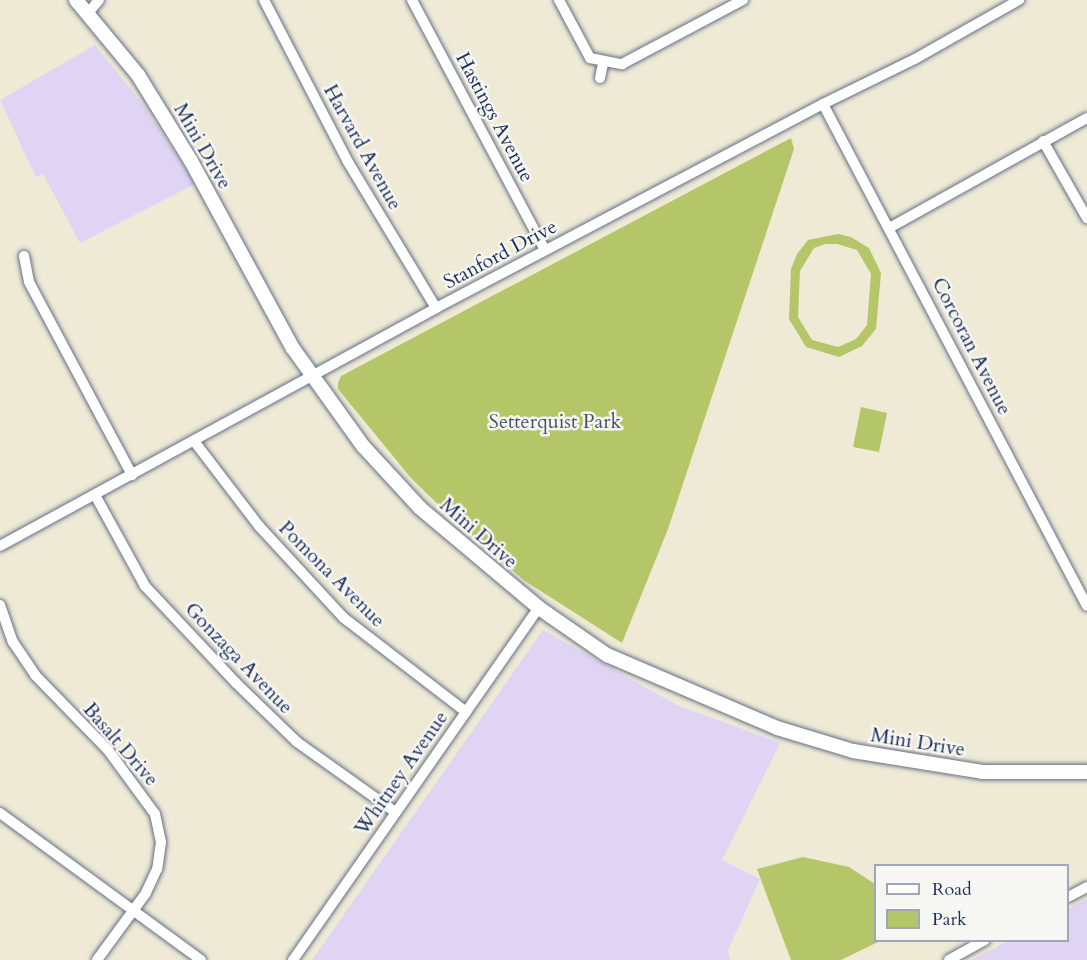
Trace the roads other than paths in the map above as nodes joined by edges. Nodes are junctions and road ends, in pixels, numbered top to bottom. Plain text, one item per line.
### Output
1 (76, 0) edge
2 (99, 0) edge
3 (264, 0) edge
4 (412, 0) edge
5 (559, 0) edge
6 (743, 0) edge
7 (1019, 0) edge
8 (88, 13) junction
9 (603, 64) junction
10 (600, 78) dead end
11 (823, 104) junction
12 (1087, 118) edge
13 (1043, 141) junction
14 (1087, 218) edge
15 (891, 227) junction
16 (545, 250) junction
17 (24, 256) dead end
18 (436, 308) junction
19 (310, 376) junction
20 (194, 441) junction
21 (132, 475) junction
22 (95, 495) junction
23 (0, 546) edge
24 (0, 605) edge
25 (1087, 606) edge
26 (539, 608) junction
27 (466, 712) junction
28 (1087, 772) edge
29 (395, 812) junction
30 (0, 813) edge
31 (1087, 887) edge
32 (1069, 896) edge
33 (132, 912) junction
34 (983, 942) edge
35 (97, 960) edge
36 (201, 960) edge
37 (293, 960) edge
38 (949, 960) edge

1 - 8 street, Mini Drive
2 - 8 street
3 - 18 street, Harvard Avenue
4 - 16 street, Hastings Avenue
5 - 9 street
6 - 9 street
7 - 11 street, Stanford Drive
8 - 19 street, Mini Drive
9 - 10 street
11 - 15 street, Corcoran Avenue
11 - 16 street, Stanford Drive
12 - 13 street
13 - 14 street
13 - 15 street
15 - 25 street, Corcoran Avenue
16 - 18 street, Stanford Drive
17 - 21 street
18 - 19 street, Stanford Drive
19 - 20 street, Stanford Drive
19 - 26 street, Mini Drive
20 - 21 street, Stanford Drive
20 - 27 street, Pomona Avenue
21 - 22 street, Stanford Drive
22 - 23 street, Stanford Drive
22 - 29 street, Gonzaga Avenue
24 - 33 street, Basalt Drive
26 - 27 street, Whitney Avenue
26 - 28 street, Mini Drive
27 - 29 street, Whitney Avenue
29 - 37 street, Whitney Avenue
30 - 33 street
31 - 32 street
33 - 35 street, Basalt Drive
33 - 36 street
34 - 38 street

